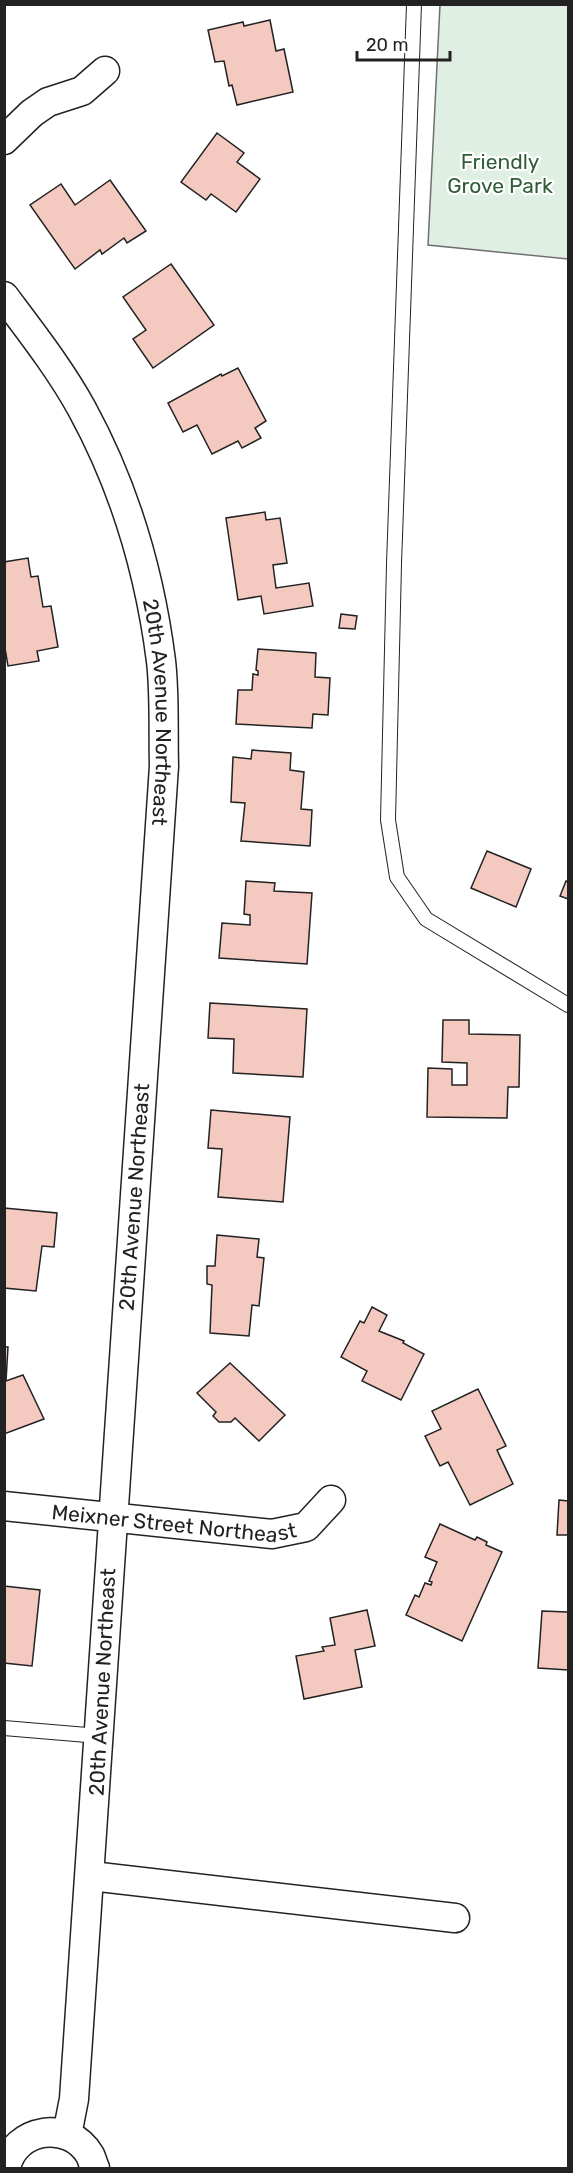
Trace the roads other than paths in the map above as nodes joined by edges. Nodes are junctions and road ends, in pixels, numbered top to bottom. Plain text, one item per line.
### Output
1 (414, 4) edge
2 (105, 71) dead end
3 (4, 140) edge
4 (4, 296) edge
5 (568, 1005) edge
6 (331, 1500) dead end
7 (4, 1506) edge
8 (112, 1518) junction
9 (4, 1728) edge
10 (99, 1736) junction
11 (91, 1876) junction
12 (455, 1918) dead end
13 (67, 2135) junction
14 (6, 2169) edge
15 (95, 2169) edge

1 - 5 lane
2 - 3 street
4 - 8 street, 20th Avenue Northeast
6 - 8 street, Meixner Street Northeast
7 - 8 street, Meixner Street Northeast
8 - 10 street, 20th Avenue Northeast
9 - 10 lane
10 - 11 street, 20th Avenue Northeast
11 - 12 street
11 - 13 street, 20th Avenue Northeast
13 - 14 street
13 - 15 street

